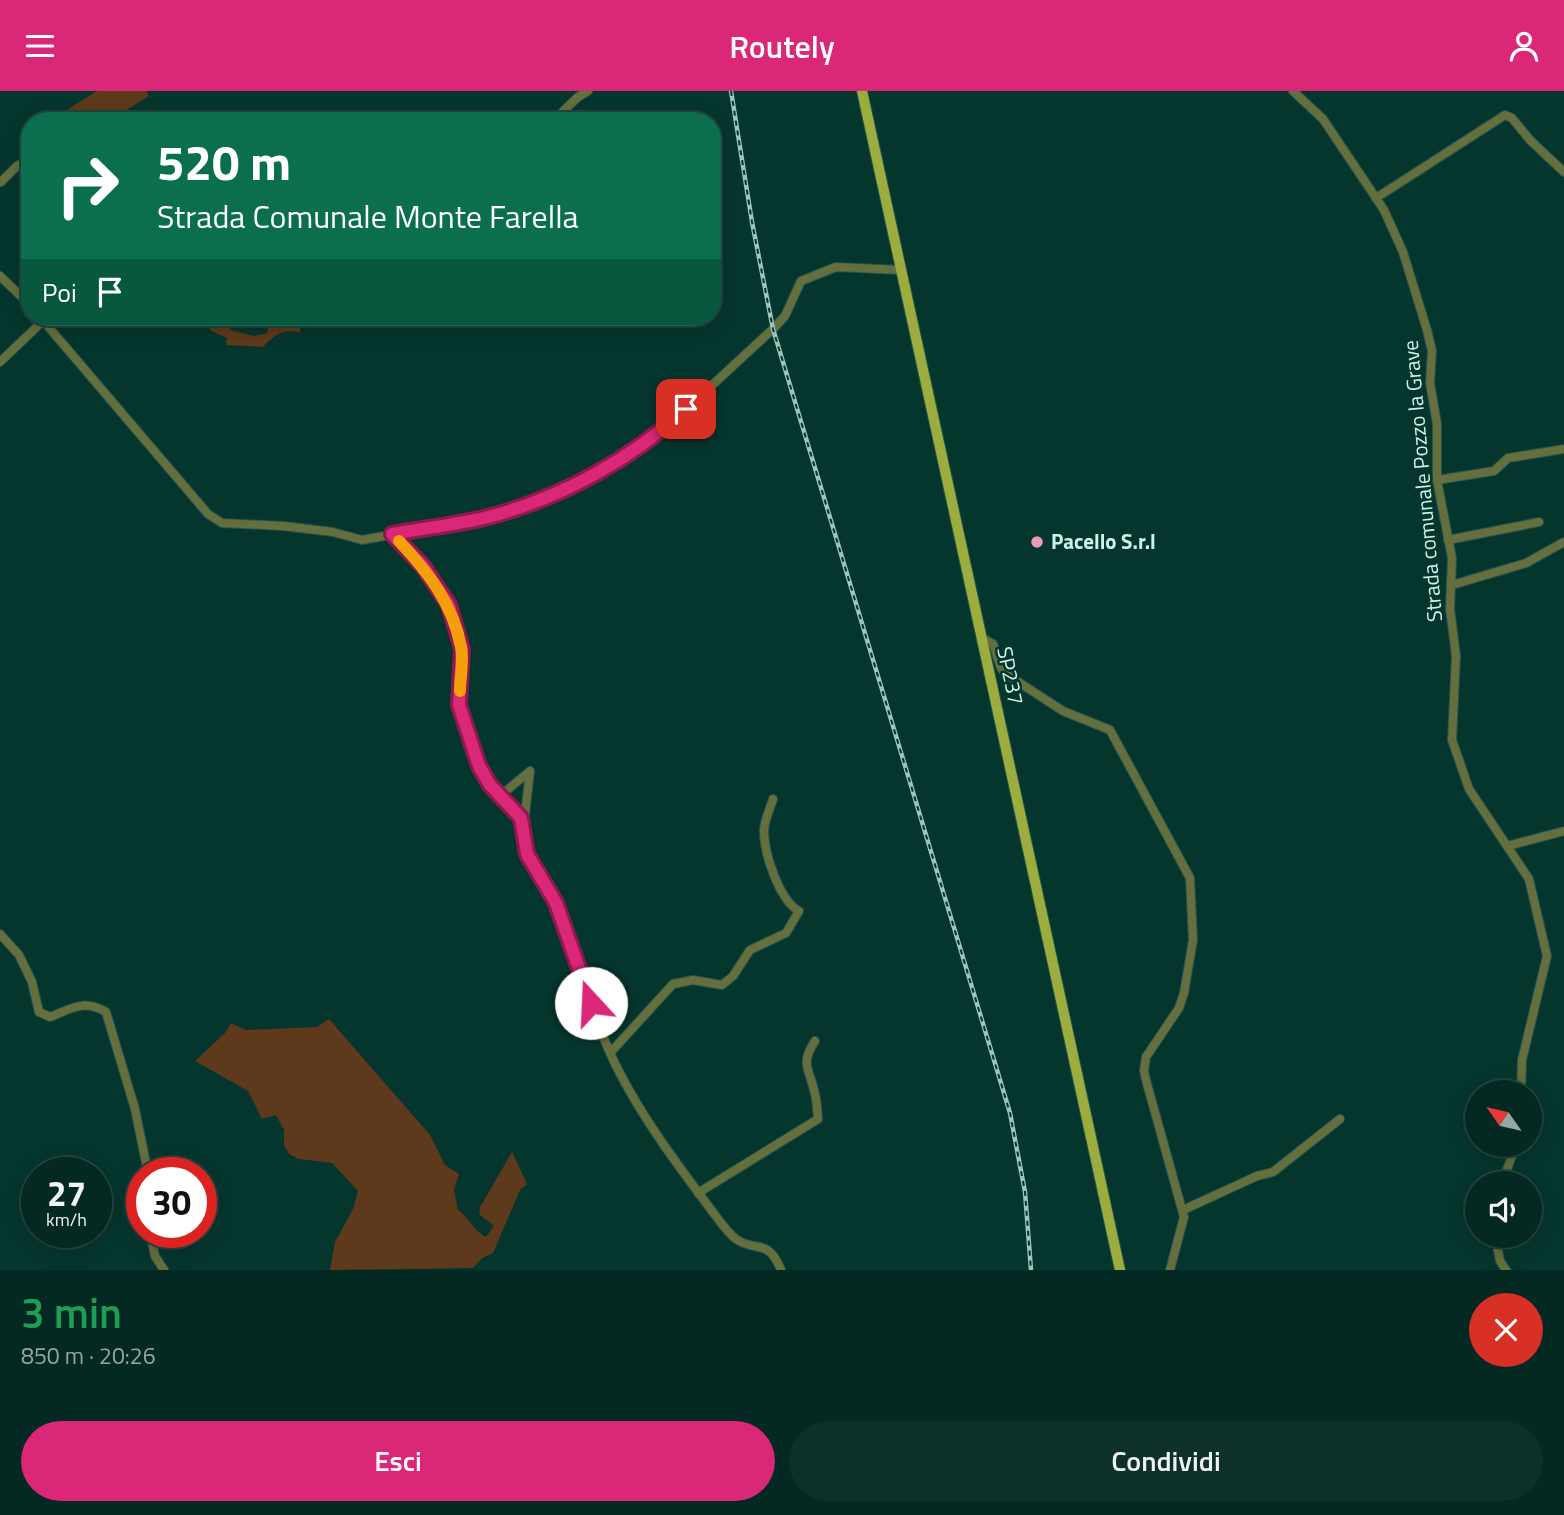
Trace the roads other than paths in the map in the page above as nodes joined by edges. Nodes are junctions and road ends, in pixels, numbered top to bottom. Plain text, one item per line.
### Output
1 (588, 91) edge
2 (862, 91) edge
3 (1293, 91) edge
4 (562, 112) edge
5 (21, 164) edge
6 (1564, 172) edge
7 (1, 182) edge
8 (1376, 198) junction
9 (901, 270) junction
10 (0, 277) edge
11 (21, 297) edge
12 (34, 326) edge
13 (47, 326) edge
14 (0, 362) edge
15 (1564, 449) edge
16 (1437, 480) junction
17 (1539, 522) dead end
18 (392, 534) junction
19 (1448, 540) junction
20 (1564, 543) edge
21 (1452, 585) junction
22 (982, 638) junction
23 (500, 796) junction
24 (773, 799) dead end
25 (521, 818) junction
26 (1564, 831) edge
27 (1507, 846) junction
28 (0, 934) edge
29 (816, 1041) dead end
30 (610, 1052) junction
31 (1521, 1080) edge
32 (1340, 1119) dead end
33 (145, 1157) edge
34 (698, 1193) junction
35 (1183, 1210) junction
36 (153, 1248) edge
37 (1498, 1248) edge
38 (164, 1270) edge
39 (781, 1270) edge
40 (1120, 1270) edge
41 (1170, 1270) edge
42 (1506, 1270) edge

1 - 4 street
2 - 9 main road, SP237 / SP237
3 - 8 street, Strada comunale Pozzo la Grave
5 - 7 street
6 - 8 street
8 - 16 street, Strada comunale Pozzo la Grave
9 - 18 street
9 - 22 main road, SP237 / SP237
10 - 11 street
12 - 14 street
13 - 18 street
15 - 16 street
16 - 19 street, Strada comunale Pozzo la Grave
17 - 19 street
18 - 23 street
19 - 21 street, Strada comunale Pozzo la Grave
20 - 21 street
21 - 27 street, Strada comunale Pozzo la Grave
22 - 35 street
22 - 40 main road, SP237 / SP237
23 - 25 street
23 - 25 street
24 - 30 street
25 - 30 street
26 - 27 street
27 - 31 street, Strada comunale Pozzo la Grave
28 - 33 street
29 - 34 street
30 - 34 street
32 - 35 street
34 - 39 street
35 - 41 street
36 - 38 street
37 - 42 street

